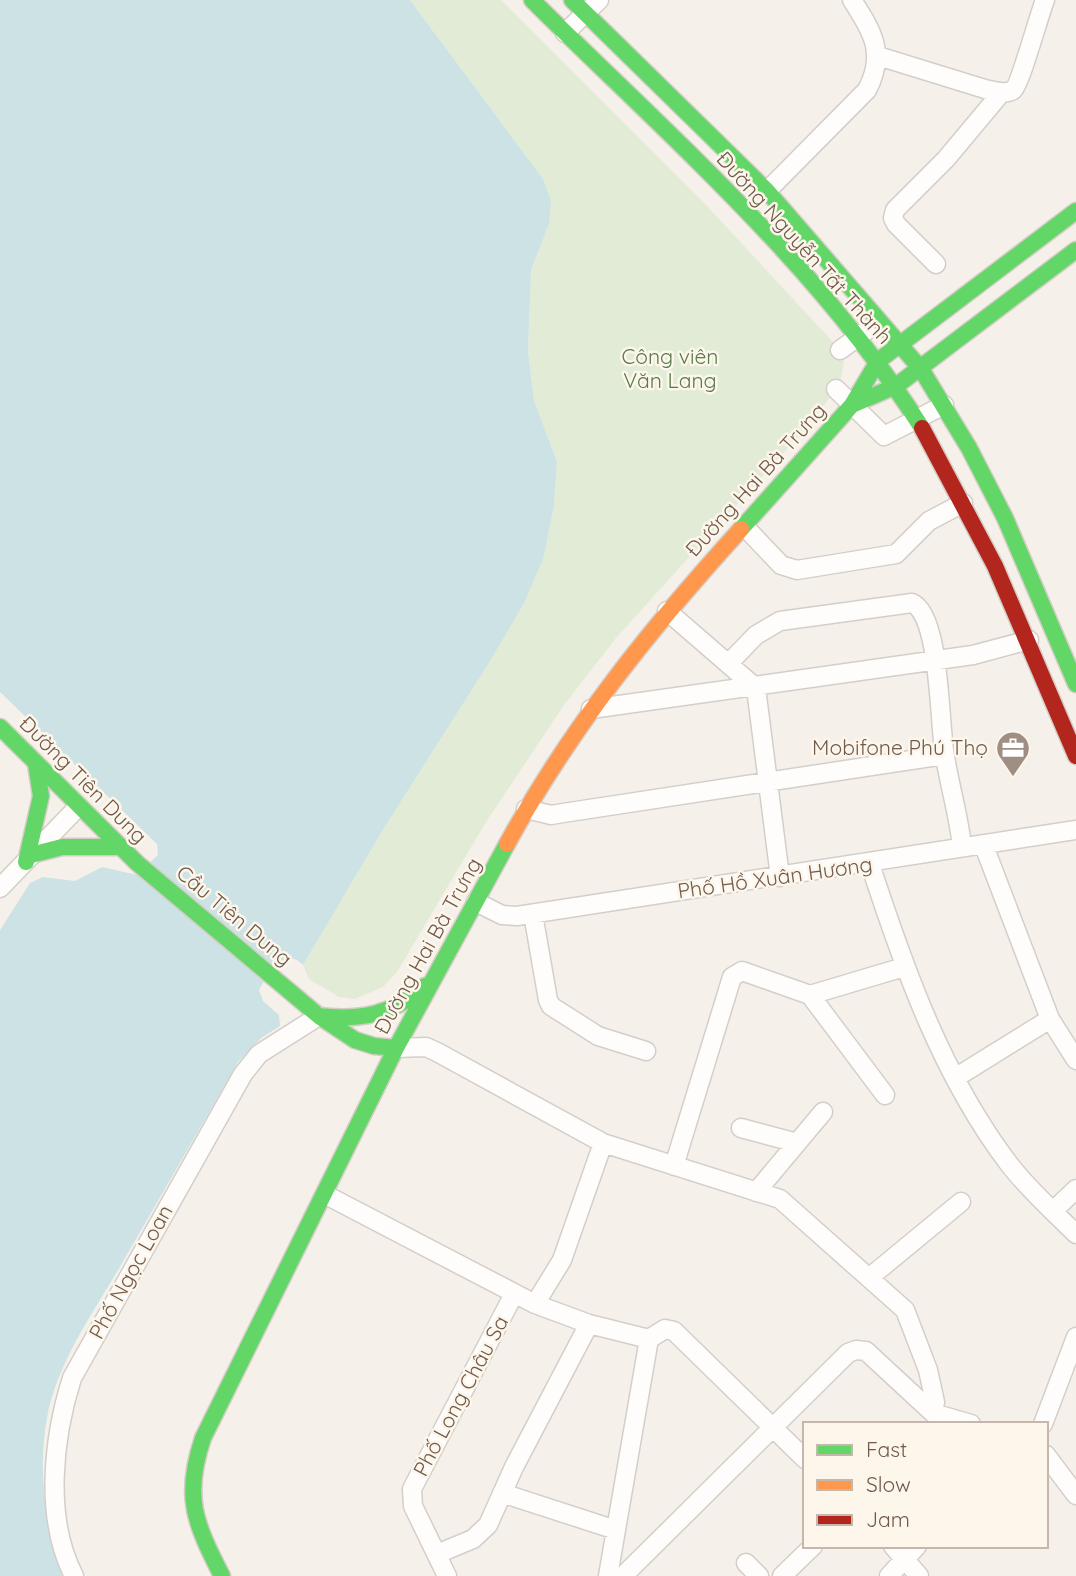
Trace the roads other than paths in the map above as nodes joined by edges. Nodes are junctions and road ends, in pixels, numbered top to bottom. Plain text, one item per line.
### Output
1 (533, 0) edge
2 (572, 0) edge
3 (599, 0) edge
4 (852, 0) edge
5 (1045, 0) edge
6 (585, 13) junction
7 (565, 33) junction
8 (878, 56) junction
9 (1002, 92) junction
10 (767, 191) junction
11 (1076, 211) edge
12 (1076, 250) edge
13 (936, 264) dead end
14 (881, 319) junction
15 (859, 336) junction
16 (901, 342) junction
17 (840, 350) dead end
18 (878, 361) junction
19 (921, 369) junction
20 (896, 386) junction
21 (836, 389) dead end
22 (852, 405) junction
23 (944, 405) junction
24 (916, 419) junction
25 (963, 503) junction
26 (744, 526) junction
27 (667, 611) junction
28 (1028, 640) junction
29 (935, 658) junction
30 (728, 664) junction
31 (1076, 684) edge
32 (756, 688) junction
33 (591, 709) junction
34 (1, 731) edge
35 (944, 755) junction
36 (1076, 756) edge
37 (36, 764) junction
38 (770, 782) junction
39 (78, 807) junction
40 (526, 809) junction
41 (1076, 830) edge
42 (984, 846) junction
43 (120, 847) junction
44 (962, 847) junction
45 (29, 858) junction
46 (137, 863) joint
47 (870, 864) junction
48 (780, 877) junction
49 (0, 888) edge
50 (476, 902) junction
51 (533, 914) junction
52 (441, 966) junction
53 (904, 967) junction
54 (810, 995) junction
55 (319, 1016) junction
56 (1050, 1020) junction
57 (396, 1048) junction
58 (646, 1051) dead end
59 (1076, 1060) edge
60 (955, 1078) junction
61 (885, 1095) dead end
62 (823, 1112) dead end
63 (741, 1128) dead end
64 (603, 1143) junction
65 (797, 1143) junction
66 (674, 1166) junction
67 (1076, 1189) edge
68 (756, 1192) junction
69 (326, 1195) junction
70 (961, 1202) dead end
71 (1053, 1211) junction
72 (1076, 1234) edge
73 (870, 1277) junction
74 (514, 1294) junction
75 (535, 1304) junction
76 (589, 1324) junction
77 (1076, 1337) edge
78 (649, 1339) junction
79 (933, 1413) junction
80 (961, 1422) edge
81 (1044, 1422) edge
82 (774, 1428) junction
83 (803, 1456) edge
84 (1048, 1458) edge
85 (502, 1493) junction
86 (1076, 1494) edge
87 (615, 1530) junction
88 (811, 1548) edge
89 (912, 1553) edge
90 (437, 1554) junction
91 (74, 1576) edge
92 (222, 1576) edge
93 (447, 1576) edge
94 (608, 1576) edge
95 (623, 1576) edge
96 (782, 1576) edge
97 (889, 1576) edge
98 (919, 1576) edge

1 - 7 street, Đường Nguyễn Tất Thành
2 - 6 street, Đường Nguyễn Tất Thành
3 - 6 street
4 - 8 street
5 - 9 street
6 - 7 street
6 - 10 street, Đường Nguyễn Tất Thành
7 - 15 street, Đường Nguyễn Tất Thành
8 - 9 street
8 - 10 street
9 - 13 street
10 - 14 street, Đường Nguyễn Tất Thành
11 - 16 street, Đường Hai Bà Trưng
12 - 19 street, Đường Hai Bà Trưng
14 - 15 street
14 - 16 street, Đường Nguyễn Tất Thành
15 - 17 street
15 - 18 street, Đường Nguyễn Tất Thành
16 - 18 street, Đường Hai Bà Trưng
16 - 19 street, Đường Nguyễn Tất Thành
18 - 20 street, Đường Nguyễn Tất Thành
18 - 22 street, Đường Hai Bà Trưng
19 - 20 street, Đường Hai Bà Trưng
19 - 23 street, Đường Nguyễn Tất Thành
20 - 22 street, Đường Hai Bà Trưng
20 - 24 street, Đường Nguyễn Tất Thành
21 - 22 street
22 - 24 street
22 - 26 street, Đường Hai Bà Trưng
23 - 24 street
23 - 31 street, Đường Nguyễn Tất Thành
24 - 25 street, Đường Nguyễn Tất Thành
25 - 26 street
25 - 28 street, Đường Nguyễn Tất Thành
26 - 27 street, Đường Hai Bà Trưng
27 - 30 street
27 - 33 street, Đường Hai Bà Trưng
28 - 29 street
28 - 36 street, Đường Nguyễn Tất Thành
29 - 30 street
29 - 32 street
29 - 35 street
30 - 32 street
32 - 33 street
32 - 38 street
33 - 40 street, Đường Hai Bà Trưng
34 - 37 street, Đường Tiên Dung
35 - 38 street
35 - 44 street
37 - 39 street, Đường Tiên Dung
37 - 45 street
38 - 40 street
38 - 48 street
39 - 43 street, Đường Tiên Dung
39 - 45 street
40 - 50 street, Đường Hai Bà Trưng
41 - 42 street, Phố Hồ Xuân Hương
42 - 44 street, Phố Hồ Xuân Hương
42 - 56 street
43 - 45 street
43 - 46 street, Đường Tiên Dung
44 - 47 street, Phố Hồ Xuân Hương
45 - 49 street
46 - 55 street, Cầu Tiên Dung
47 - 48 street, Phố Hồ Xuân Hương
47 - 53 street
48 - 51 street, Phố Hồ Xuân Hương
50 - 51 street, Phố Hồ Xuân Hương
50 - 52 street, Đường Hai Bà Trưng
51 - 58 street
52 - 55 street
52 - 57 street, Đường Hai Bà Trưng
53 - 54 street
53 - 60 street
54 - 61 street
54 - 66 street
55 - 57 street
55 - 91 street, Phố Ngọc Loan
56 - 59 street
56 - 60 street
57 - 64 street
57 - 69 street, Đường Hai Bà Trưng
60 - 71 street
62 - 65 street
63 - 65 street
64 - 66 street
64 - 75 street
65 - 68 street
66 - 68 street
67 - 71 street
68 - 73 street
69 - 74 street
69 - 92 street, Đường Hai Bà Trưng
70 - 73 street
71 - 72 street
73 - 79 street
74 - 75 street
74 - 90 street, Phố Long Châu Sa
75 - 76 street
76 - 78 street
76 - 85 street
77 - 81 street
78 - 82 street
78 - 87 street
79 - 80 street
79 - 82 street
82 - 83 street
82 - 95 street
84 - 86 street
85 - 87 street
85 - 90 street
87 - 94 street
88 - 96 street
89 - 97 street
89 - 98 street
90 - 93 street, Phố Long Châu Sa

